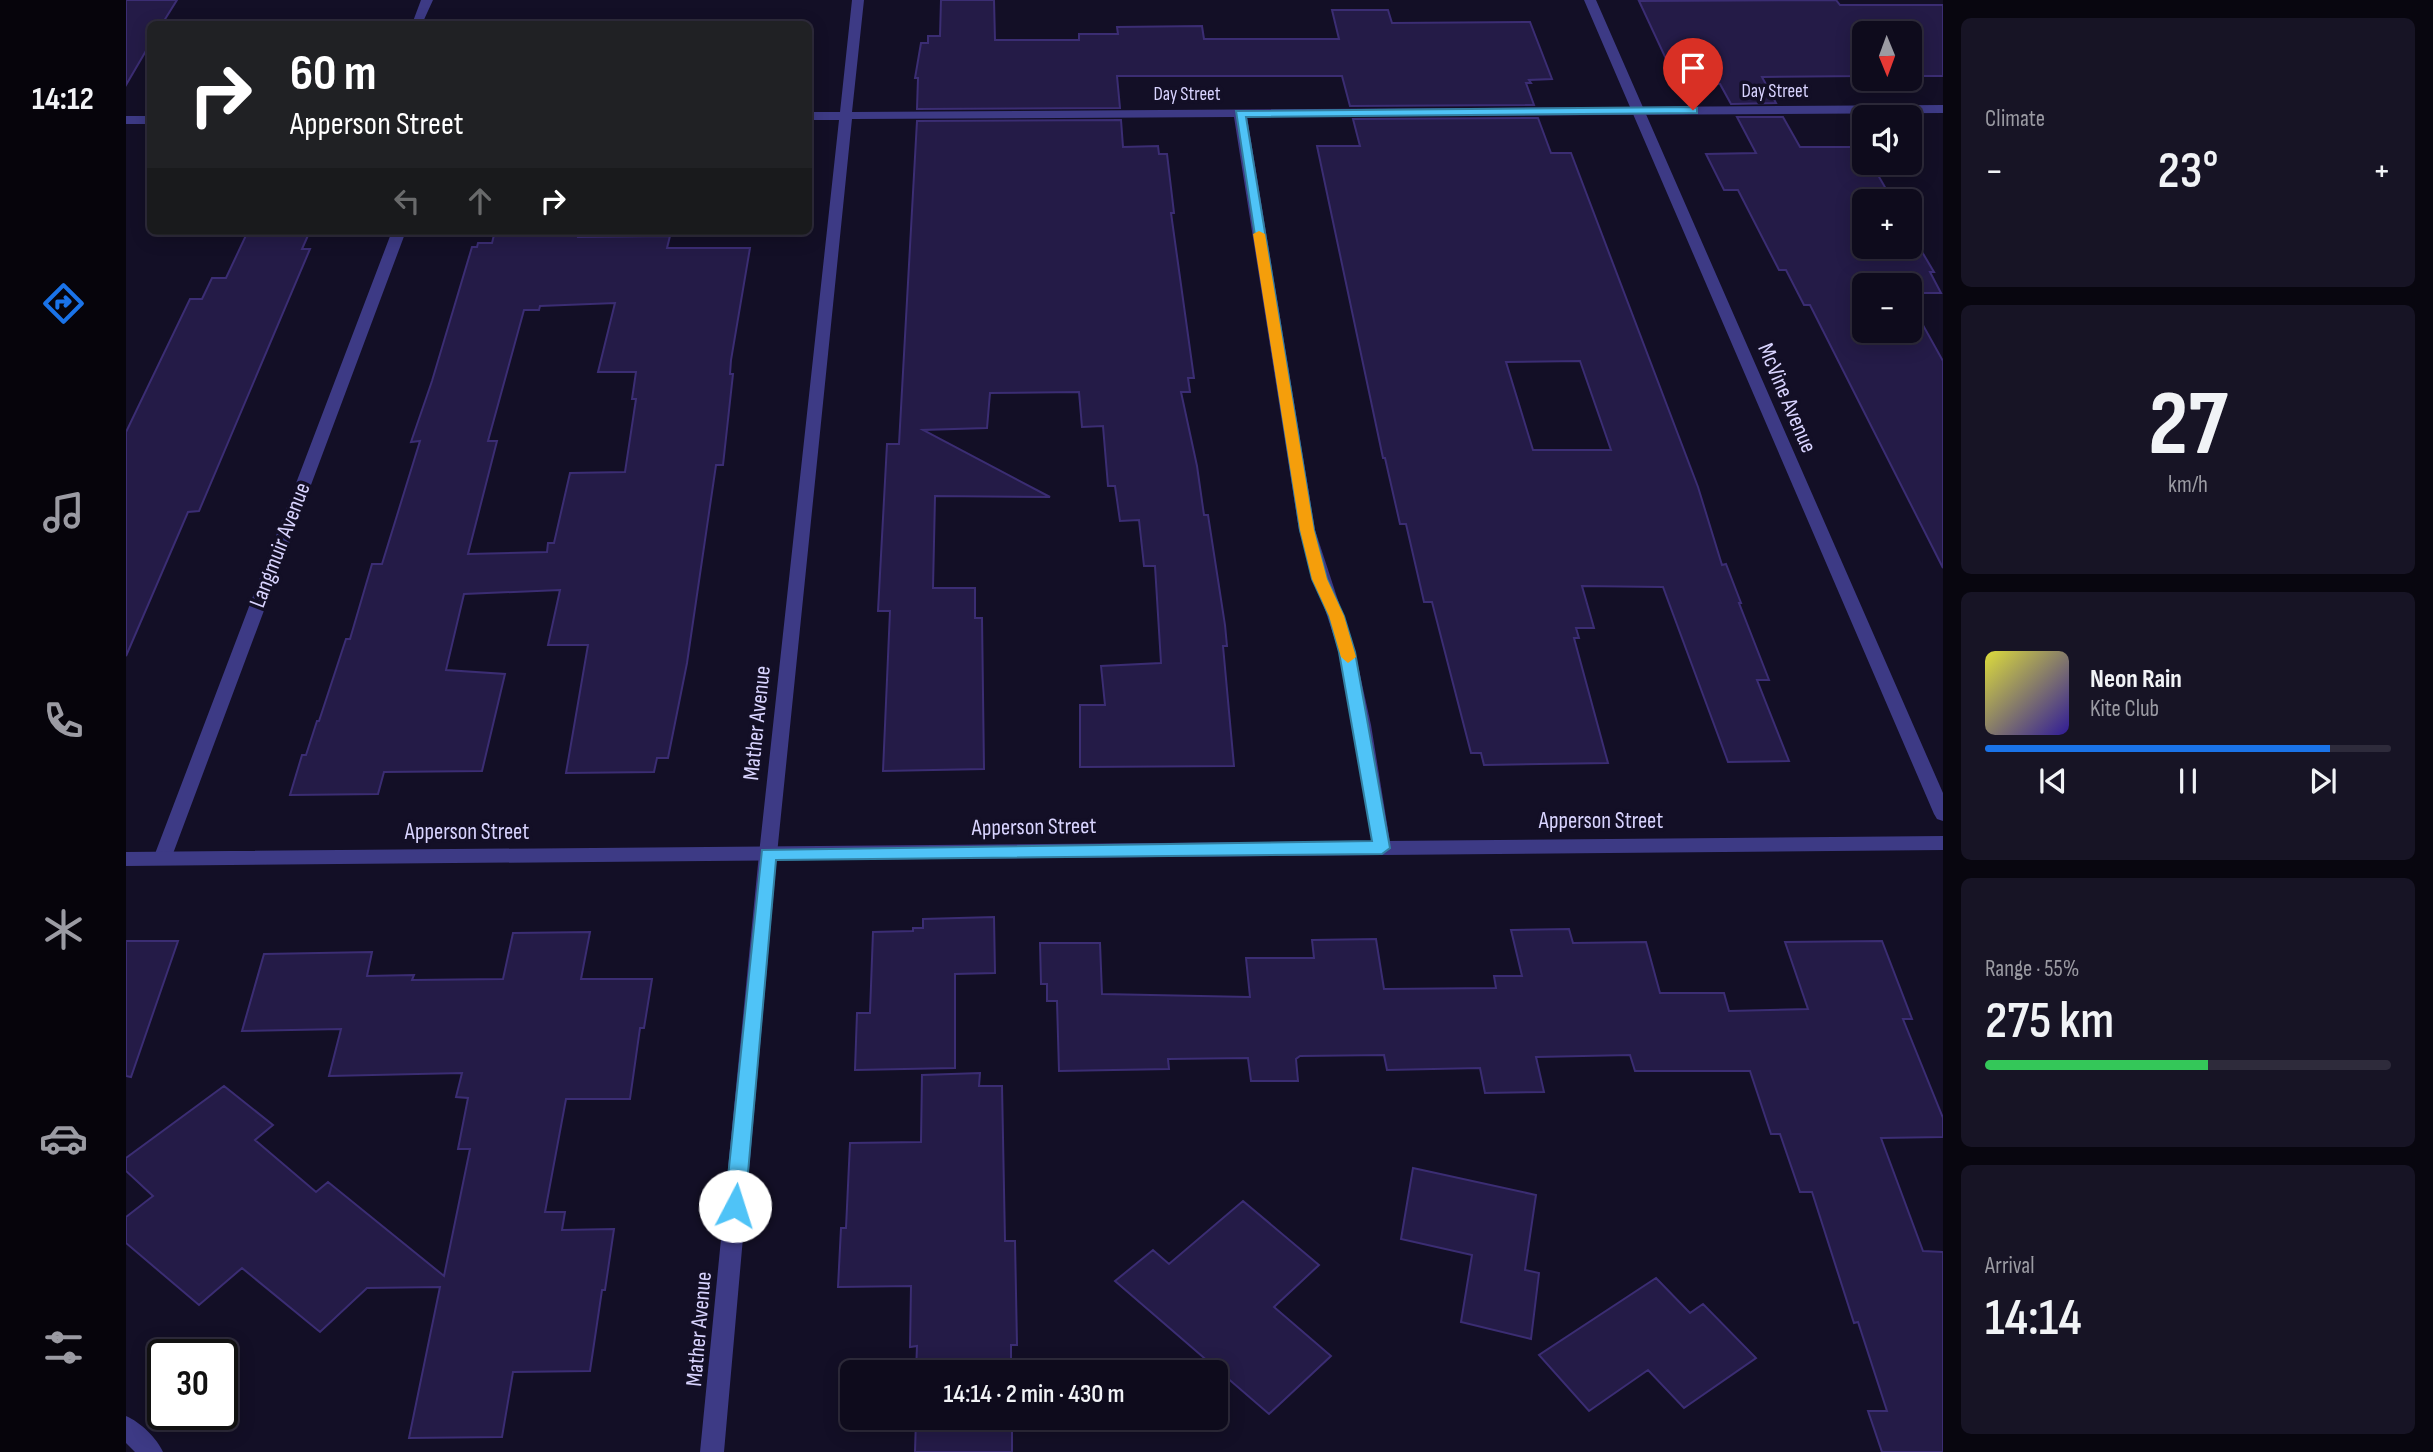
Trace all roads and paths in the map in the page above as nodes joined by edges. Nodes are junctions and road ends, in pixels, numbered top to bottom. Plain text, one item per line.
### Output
1 (427, 0) edge
2 (858, 0) edge
3 (1590, 0) edge
4 (418, 21) edge
5 (1943, 109) edge
6 (1637, 111) junction
7 (1240, 113) junction
8 (812, 116) edge
9 (847, 116) junction
10 (126, 120) edge
11 (147, 120) edge
12 (397, 235) edge
13 (1943, 814) edge
14 (1943, 843) edge
15 (1382, 848) junction
16 (768, 854) junction
17 (126, 859) edge
18 (162, 859) junction
19 (126, 1427) edge
20 (151, 1452) edge
21 (712, 1452) edge

1 - 4 street
2 - 9 street, Mather Avenue
3 - 6 street, McVine Avenue
5 - 6 street, Day Street
6 - 7 street, Day Street
6 - 13 street, McVine Avenue
7 - 9 street, Day Street
7 - 15 street
8 - 9 street, Day Street
9 - 16 street, Mather Avenue
10 - 11 street
12 - 18 street, Langmuir Avenue
14 - 15 street, Apperson Street
15 - 16 street, Apperson Street
16 - 18 street, Apperson Street
16 - 21 street, Mather Avenue
17 - 18 street, Apperson Street
19 - 20 street

